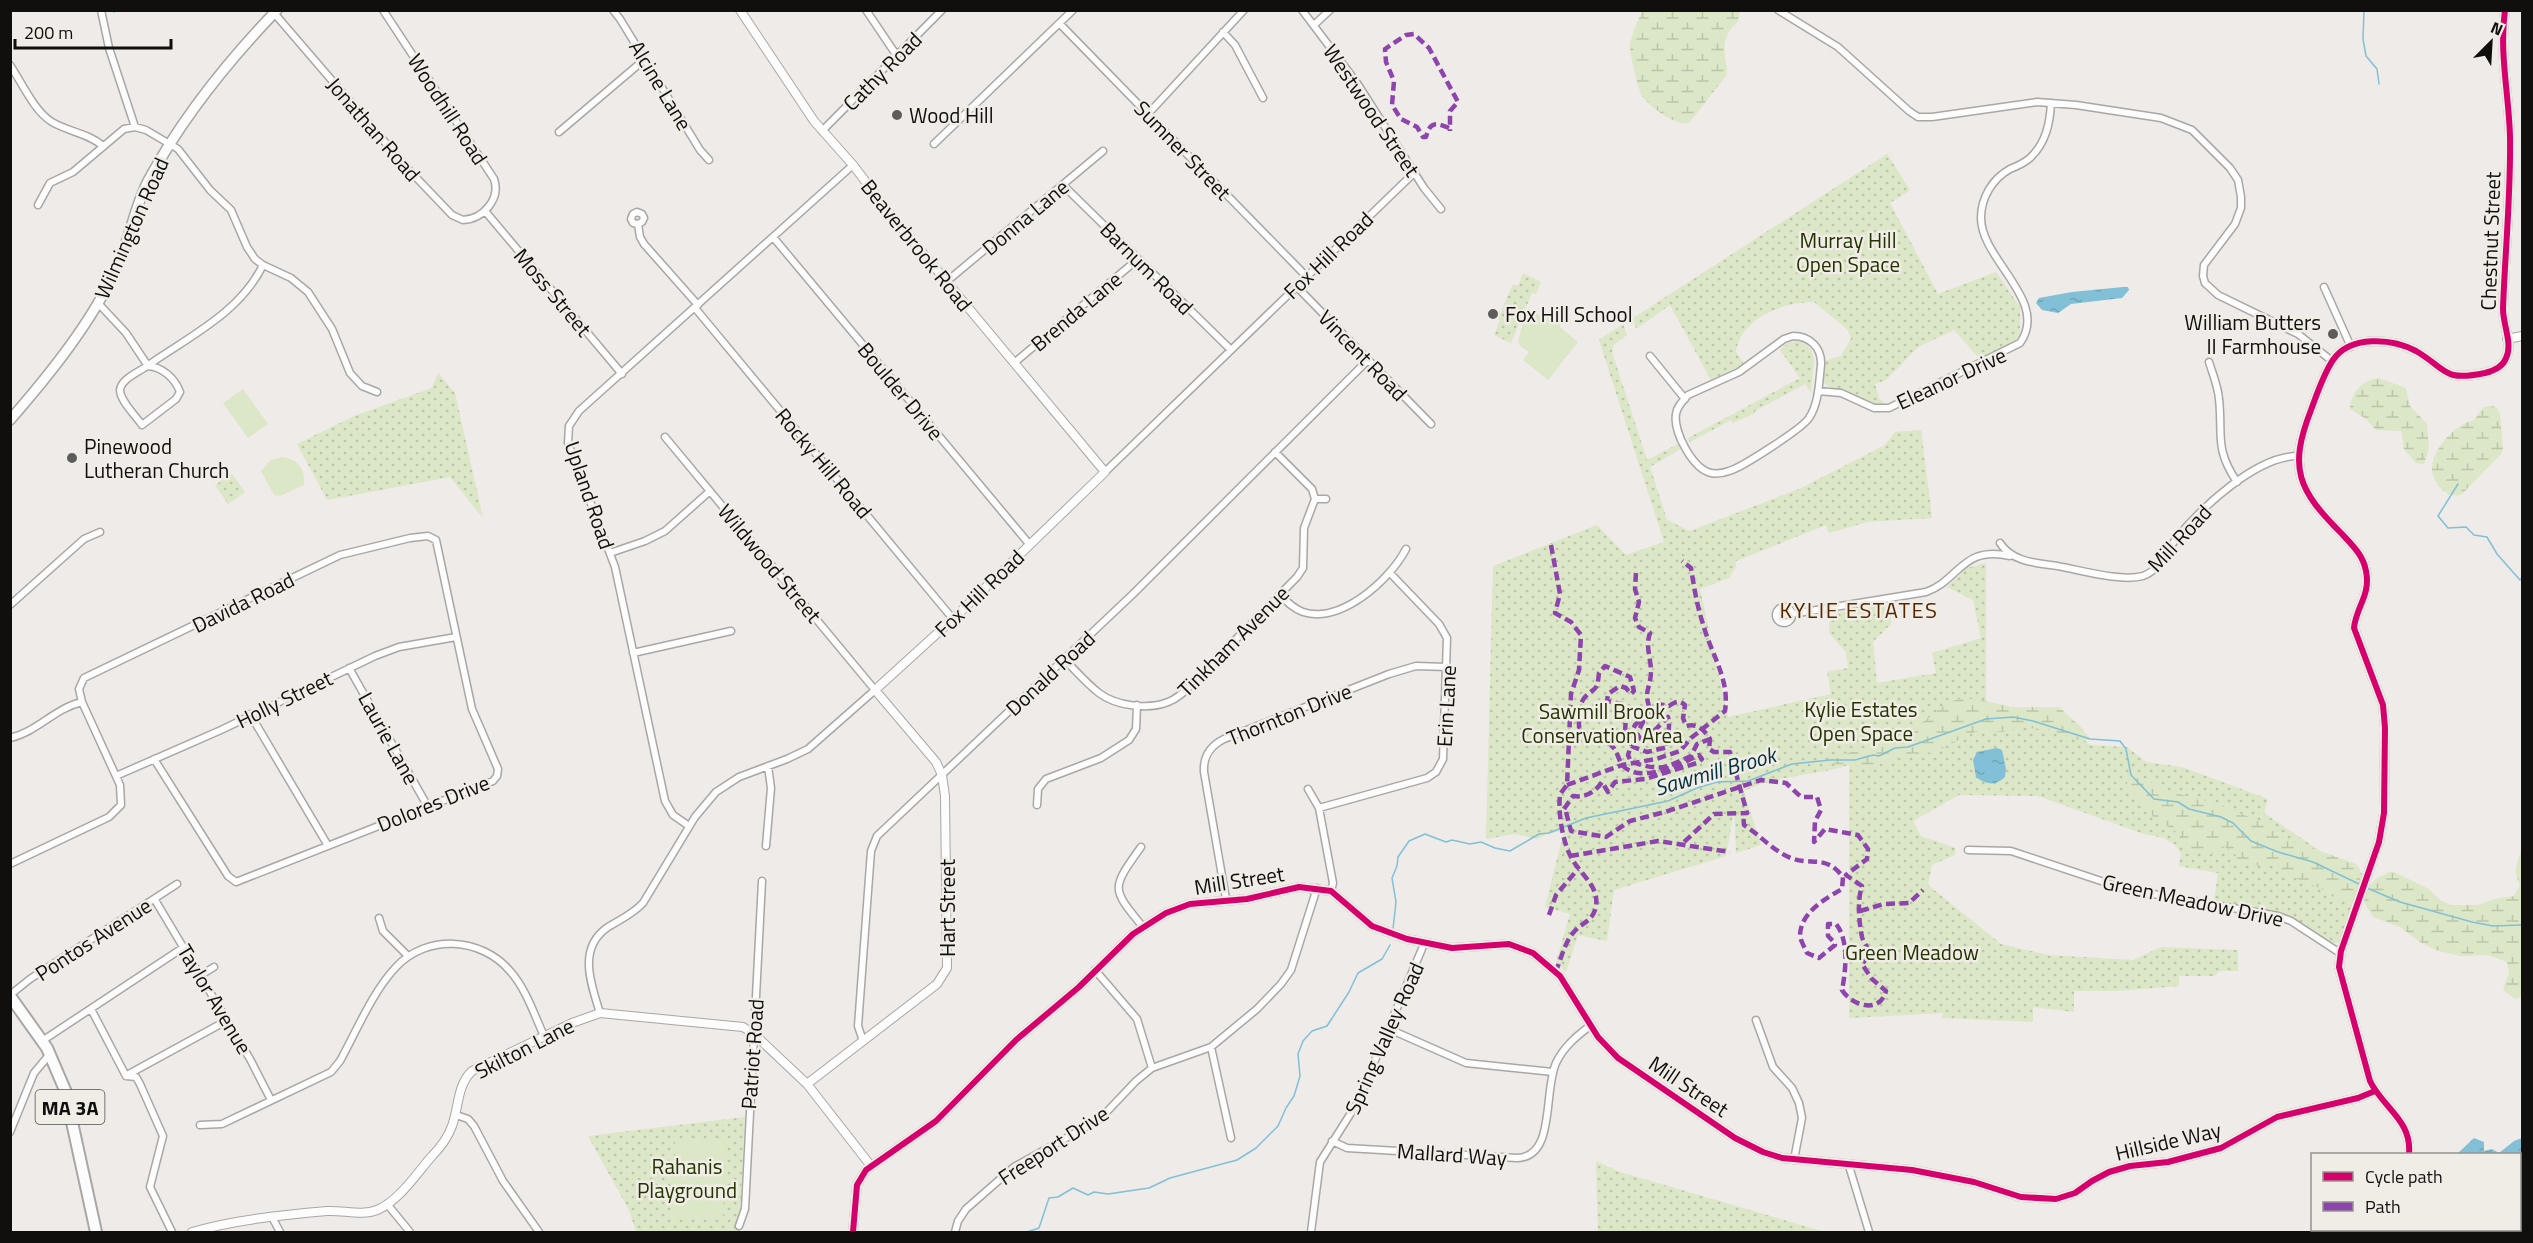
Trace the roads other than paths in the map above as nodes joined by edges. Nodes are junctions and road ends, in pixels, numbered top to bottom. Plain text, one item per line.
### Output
1 (101, 10) edge
2 (383, 10) edge
3 (613, 10) edge
4 (740, 10) edge
5 (866, 10) edge
6 (942, 10) edge
7 (1073, 10) edge
8 (1244, 10) edge
9 (1302, 10) edge
10 (1330, 10) edge
11 (1779, 10) edge
12 (2505, 10) edge
13 (276, 12) edge
14 (1060, 24) junction
15 (1314, 25) junction
16 (1223, 32) junction
17 (897, 56) junction
18 (645, 59) junction
19 (10, 65) edge
20 (1263, 98) dead end
21 (2051, 103) junction
22 (1148, 114) junction
23 (135, 127) junction
24 (822, 131) junction
25 (559, 132) dead end
26 (170, 144) junction
27 (934, 144) dead end
28 (103, 146) junction
29 (1103, 151) dead end
30 (709, 160) dead end
31 (853, 165) junction
32 (1415, 172) junction
33 (1063, 185) junction
34 (38, 205) dead end
35 (1441, 209) dead end
36 (485, 211) junction
37 (638, 224) dead end
38 (773, 237) junction
39 (1138, 259) junction
40 (263, 265) junction
41 (1306, 276) junction
42 (946, 282) junction
43 (1296, 286) junction
44 (2324, 287) dead end
45 (98, 303) junction
46 (696, 306) junction
47 (2523, 336) edge
48 (2507, 339) junction
49 (2351, 347) junction
50 (1230, 350) junction
51 (1650, 356) dead end
52 (1368, 360) junction
53 (2332, 361) junction
54 (1014, 363) junction
55 (2209, 363) dead end
56 (148, 366) junction
57 (622, 374) junction
58 (1818, 391) junction
59 (377, 392) dead end
60 (1684, 399) junction
61 (10, 420) edge
62 (1431, 424) dead end
63 (665, 437) dead end
64 (1275, 452) junction
65 (2298, 456) junction
66 (1105, 472) junction
67 (2237, 482) junction
68 (710, 491) junction
69 (1315, 499) junction
70 (1326, 499) dead end
71 (100, 532) dead end
72 (432, 537) joint
73 (2000, 543) dead end
74 (1030, 545) junction
75 (1406, 549) dead end
76 (610, 553) junction
77 (2013, 557) junction
78 (1390, 573) junction
79 (1280, 595) junction
80 (10, 604) edge
81 (1792, 614) dead end
82 (953, 619) junction
83 (731, 631) dead end
84 (456, 637) junction
85 (633, 653) junction
86 (1065, 660) junction
87 (1447, 667) junction
88 (349, 668) junction
89 (875, 690) junction
90 (82, 702) junction
91 (1137, 705) junction
92 (250, 714) junction
93 (10, 738) edge
94 (154, 759) junction
95 (768, 766) junction
96 (942, 775) junction
97 (116, 776) junction
98 (1308, 789) dead end
99 (1037, 805) dead end
100 (428, 807) junction
101 (1319, 808) junction
102 (689, 826) junction
103 (327, 844) junction
104 (766, 846) dead end
105 (1142, 847) dead end
106 (1968, 850) dead end
107 (10, 864) edge
108 (762, 881) dead end
109 (177, 884) dead end
110 (1317, 888) junction
111 (1331, 891) junction
112 (1226, 899) junction
113 (155, 900) junction
114 (379, 918) dead end
115 (1143, 927) junction
116 (1424, 944) junction
117 (184, 947) junction
118 (2340, 953) junction
119 (408, 956) junction
120 (214, 967) dead end
121 (1095, 970) junction
122 (201, 975) junction
123 (10, 996) edge
124 (91, 1009) junction
125 (600, 1013) junction
126 (1756, 1020) dead end
127 (226, 1021) junction
128 (1591, 1025) junction
129 (1389, 1029) junction
130 (754, 1034) junction
131 (544, 1036) junction
132 (42, 1041) junction
133 (863, 1041) junction
134 (1211, 1047) junction
135 (50, 1054) junction
136 (1152, 1068) junction
137 (1553, 1072) junction
138 (126, 1076) junction
139 (807, 1084) junction
140 (2375, 1091) junction
141 (271, 1100) junction
142 (456, 1115) junction
143 (200, 1125) dead end
144 (10, 1132) edge
145 (1231, 1138) dead end
146 (1332, 1141) junction
147 (2409, 1153) edge
148 (1794, 1160) junction
149 (871, 1166) junction
150 (1849, 1166) junction
151 (1860, 1166) joint
152 (387, 1204) junction
153 (272, 1216) junction
154 (739, 1226) dead end
155 (168, 1229) edge
156 (96, 1233) edge
157 (172, 1233) edge
158 (192, 1233) edge
159 (280, 1233) edge
160 (410, 1233) edge
161 (539, 1233) edge
162 (853, 1233) edge
163 (955, 1233) edge
164 (1311, 1233) edge
165 (1869, 1233) edge

1 - 23 street
2 - 36 street, Woodhill Road
3 - 18 street, Alcine Lane
4 - 24 street, Beaverbrook Road
5 - 17 street
6 - 17 street, Cathy Road
7 - 14 street
8 - 16 street
9 - 15 street, Westwood Street
10 - 15 street
11 - 21 street
12 - 48 street, Chestnut Street
13 - 26 main road, Wilmington Road
13 - 36 street, Jonathan Road
14 - 22 street, Sumner Street
14 - 27 street
15 - 32 street, Westwood Street
16 - 20 street
16 - 22 street
17 - 24 street, Cathy Road
18 - 25 street
18 - 30 street, Alcine Lane
19 - 28 street
21 - 53 street
21 - 58 street, Eleanor Drive
22 - 41 street, Sumner Street
23 - 26 street
23 - 28 street
24 - 31 street, Beaverbrook Road
26 - 40 street
26 - 45 main road, Wilmington Road
28 - 34 street
29 - 33 street, Donna Lane
31 - 38 street, Upland Road
31 - 42 street, Beaverbrook Road
32 - 35 street, Westwood Street
32 - 41 street, Fox Hill Road
33 - 39 street, Barnum Road
33 - 42 street, Donna Lane
36 - 57 street, Moss Street
37 - 46 street, Rocky Hill Road
38 - 46 street, Upland Road
38 - 74 street, Boulder Drive
39 - 50 street, Barnum Road
39 - 54 street, Brenda Lane
40 - 56 street
40 - 59 street
41 - 43 street, Fox Hill Road
42 - 54 street, Beaverbrook Road
43 - 50 street, Fox Hill Road
43 - 52 street, Vincent Road
44 - 49 street
45 - 56 street
45 - 61 main road, Wilmington Road
46 - 57 street, Upland Road
46 - 82 street, Rocky Hill Road
47 - 48 street
48 - 49 street, Chestnut Street
49 - 53 street, Chestnut Street
50 - 66 street, Fox Hill Road
51 - 60 street
52 - 62 street, Vincent Road
52 - 64 street, Donald Road
53 - 65 street
54 - 66 street, Beaverbrook Road
55 - 67 street
56 - 56 street
57 - 76 street, Upland Road
58 - 60 street
58 - 60 street
63 - 68 street, Wildwood Street
64 - 69 street
64 - 86 street, Donald Road
65 - 67 street, Mill Road
65 - 118 street
66 - 74 street, Fox Hill Road
67 - 77 street, Mill Road
68 - 76 street
68 - 89 street, Wildwood Street
69 - 70 street
69 - 79 street, Tinkham Avenue
71 - 80 street
72 - 84 street, Dolores Drive
72 - 90 street, Davida Road
73 - 77 street
74 - 82 street, Fox Hill Road
75 - 78 street
76 - 85 street, Upland Road
77 - 81 street, Mill Road
78 - 79 street
78 - 87 street, Erin Lane
79 - 91 street, Tinkham Avenue
82 - 89 street, Fox Hill Road
83 - 85 street
84 - 88 street, Holly Street
84 - 100 street, Dolores Drive
85 - 102 street, Upland Road
86 - 91 street, Tinkham Avenue
86 - 96 street, Donald Road
87 - 101 street, Erin Lane
87 - 112 street, Thornton Drive
88 - 92 street, Holly Street
88 - 100 street, Laurie Lane
89 - 95 street, Fox Hill Road
89 - 96 street, Hart Street
90 - 93 street
90 - 97 street
91 - 99 street
92 - 94 street, Holly Street
92 - 103 street
94 - 97 street, Holly Street
94 - 103 street, Dolores Drive
95 - 102 street, Fox Hill Road
95 - 104 street
96 - 133 street, Donald Road
96 - 133 street, Hart Street
97 - 107 street
98 - 101 street
100 - 103 street, Dolores Drive
101 - 111 street
102 - 125 street, Fox Hill Road
105 - 115 street
106 - 118 street, Green Meadow Drive
108 - 130 street, Patriot Road
109 - 113 street, Pontos Avenue
110 - 111 street, Mill Street
110 - 112 street, Mill Street
110 - 134 street, Freeport Drive
111 - 116 street, Mill Street
112 - 115 street, Mill Street
113 - 117 street, Taylor Avenue
113 - 123 street, Pontos Avenue
114 - 119 street
115 - 121 street, Mill Street
116 - 128 street, Mill Street
116 - 129 street, Spring Valley Road
117 - 122 street, Taylor Avenue
117 - 124 street
118 - 140 street
119 - 131 street
119 - 141 street
120 - 122 street
121 - 136 street
121 - 149 street, Mill Street
122 - 127 street, Taylor Avenue
123 - 132 main road, MA 3A
124 - 132 street
124 - 138 street
125 - 130 street, Skilton Lane
125 - 131 street, Skilton Lane
126 - 148 street
127 - 138 street
127 - 141 street, Taylor Avenue
128 - 137 street, Mallard Way
128 - 148 street, Mill Street
129 - 137 street
129 - 146 street, Spring Valley Road
130 - 139 street, Skilton Lane
130 - 154 street, Patriot Road
131 - 142 street, Skilton Lane
132 - 135 main road, MA 3A
133 - 139 street, Hart Street
134 - 136 street, Freeport Drive
134 - 145 street
135 - 144 street
135 - 156 main road, MA 3A
136 - 163 street, Freeport Drive
137 - 146 street, Mallard Way
138 - 155 street
139 - 149 street, Skilton Lane
140 - 147 street
140 - 151 street, Hillside Way
141 - 143 street
142 - 152 street, Skilton Lane
142 - 161 street
146 - 164 street, Spring Valley Road
148 - 150 street, Mill Street
149 - 162 street, Mill Street
150 - 151 street, Mill Street
150 - 165 street
152 - 153 street
152 - 160 street
153 - 158 street
153 - 159 street
155 - 157 street

